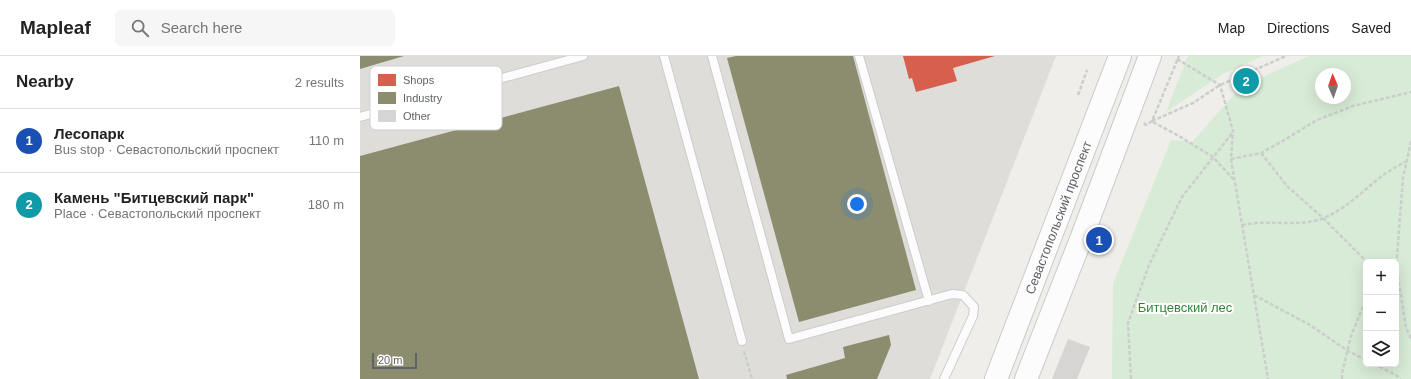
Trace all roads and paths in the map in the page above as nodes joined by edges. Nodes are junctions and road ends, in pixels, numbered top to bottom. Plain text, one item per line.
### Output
1 (583, 56) edge
2 (664, 56) edge
3 (712, 56) edge
4 (860, 56) edge
5 (1120, 56) edge
6 (1150, 56) edge
7 (1179, 56) edge
8 (1286, 56) edge
9 (1177, 60) junction
10 (1087, 70) dead end
11 (502, 78) edge
12 (1220, 85) junction
13 (1411, 92) edge
14 (1078, 95) dead end
15 (370, 114) edge
16 (360, 117) edge
17 (1152, 121) junction
18 (1146, 125) dead end
19 (1233, 131) junction
20 (1411, 141) edge
21 (1261, 152) junction
22 (1213, 158) junction
23 (1231, 159) junction
24 (1407, 161) junction
25 (1235, 181) junction
26 (1323, 218) junction
27 (1242, 225) junction
28 (1364, 259) edge
29 (1397, 259) edge
30 (1399, 287) edge
31 (1254, 295) junction
32 (929, 301) junction
33 (1363, 306) edge
34 (1411, 339) edge
35 (742, 341) joint
36 (1348, 351) junction
37 (1363, 358) edge
38 (1380, 367) edge
39 (752, 379) edge
40 (944, 379) edge
41 (996, 379) edge
42 (1026, 379) edge
43 (1131, 379) edge
44 (1268, 379) edge
45 (1342, 379) edge
46 (1401, 379) edge

1 - 11 lane
2 - 35 lane
3 - 32 lane
4 - 32 lane
5 - 41 main road, Севастопольский проспект
6 - 42 main road
7 - 9 path
8 - 12 path
9 - 12 path
9 - 17 path
10 - 14 path
12 - 17 path
12 - 19 path
13 - 21 path
15 - 16 lane
17 - 18 path
17 - 22 path
19 - 22 path
19 - 23 path
20 - 24 path
21 - 23 path
21 - 26 path
22 - 25 path
22 - 43 path
23 - 25 path
24 - 26 path
24 - 29 path
25 - 27 path
26 - 27 path
26 - 28 path
27 - 31 path
30 - 34 path
31 - 36 path
31 - 44 path
32 - 40 lane
33 - 36 path
35 - 39 path
36 - 37 path
36 - 45 path
38 - 46 path

